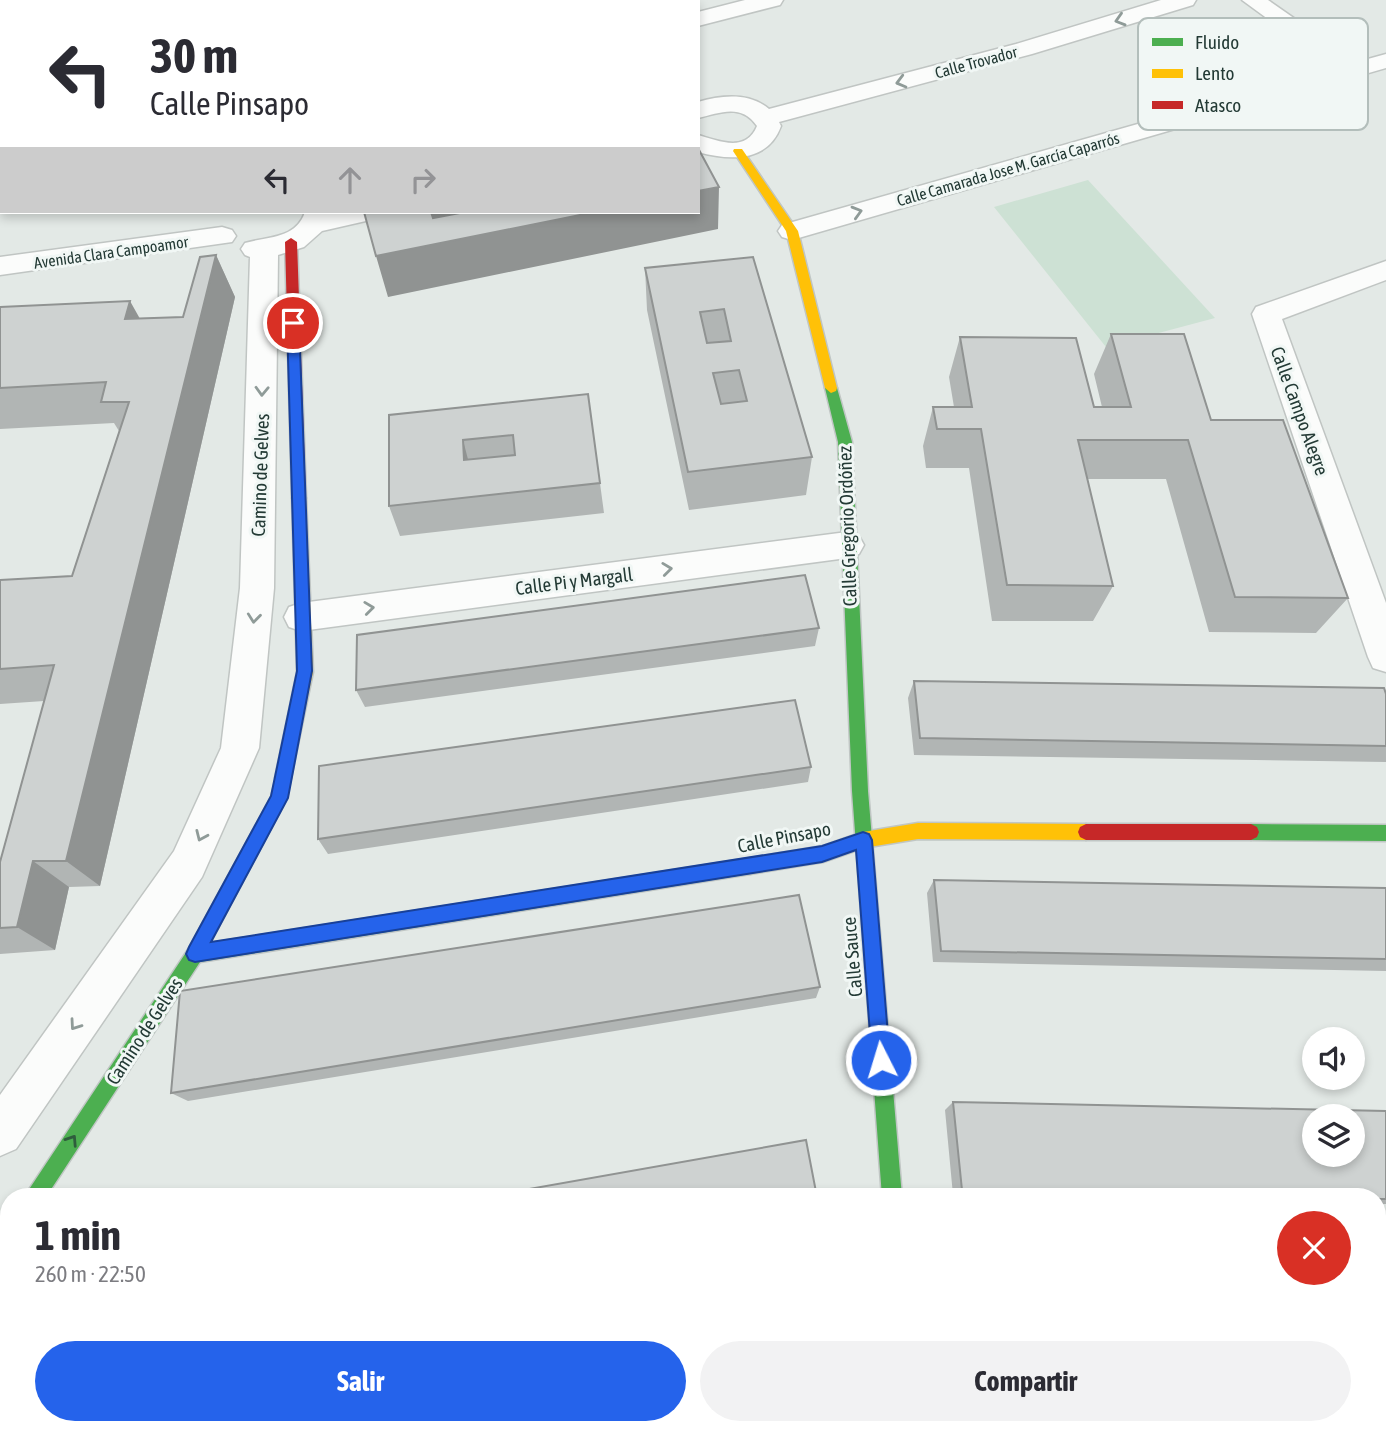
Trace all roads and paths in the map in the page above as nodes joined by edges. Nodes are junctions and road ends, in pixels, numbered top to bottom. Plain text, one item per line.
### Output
1 (772, 0) edge
2 (1185, 0) edge
3 (1253, 0) edge
4 (700, 18) edge
5 (1279, 18) edge
6 (1386, 61) edge
7 (1368, 67) edge
8 (700, 87) edge
9 (707, 108) edge
10 (766, 118) junction
11 (1147, 130) edge
12 (700, 144) edge
13 (738, 150) junction
14 (352, 214) edge
15 (316, 218) edge
16 (221, 220) edge
17 (792, 231) junction
18 (0, 243) edge
19 (277, 246) junction
20 (0, 266) edge
21 (1386, 270) edge
22 (847, 545) junction
23 (301, 617) junction
24 (1380, 617) edge
25 (1386, 657) edge
26 (1386, 833) edge
27 (863, 840) junction
28 (195, 954) junction
29 (0, 1133) edge
30 (40, 1188) edge
31 (891, 1188) edge

1 - 4 street
2 -> 10 street, Calle Trovador
3 - 5 street
6 - 7 street, Calle Camarada Jose M. García Caparrós
8 - 9 street
9 - 10 street
10 - 13 street
17 -> 11 street, Calle Camarada Jose M. García Caparrós
12 - 13 street
13 - 17 street, Calle Gregorio Ordóñez
14 - 15 street
15 - 19 street
16 - 18 street, Avenida Clara Campoamor
16 - 19 street
16 - 20 street, Avenida Clara Campoamor
17 - 22 street, Calle Gregorio Ordóñez
19 - 23 street, Camino de Gelves
19 -> 29 street, Camino de Gelves
21 - 24 street, Calle Campo Alegre
23 -> 22 street, Calle Pi y Margall
22 - 27 street, Calle Gregorio Ordóñez
23 - 28 street, Camino de Gelves
24 - 25 street
26 - 27 street, Calle Pinsapo
27 - 28 street, Calle Pinsapo
27 - 31 street, Calle Sauce
30 -> 28 street, Camino de Gelves

